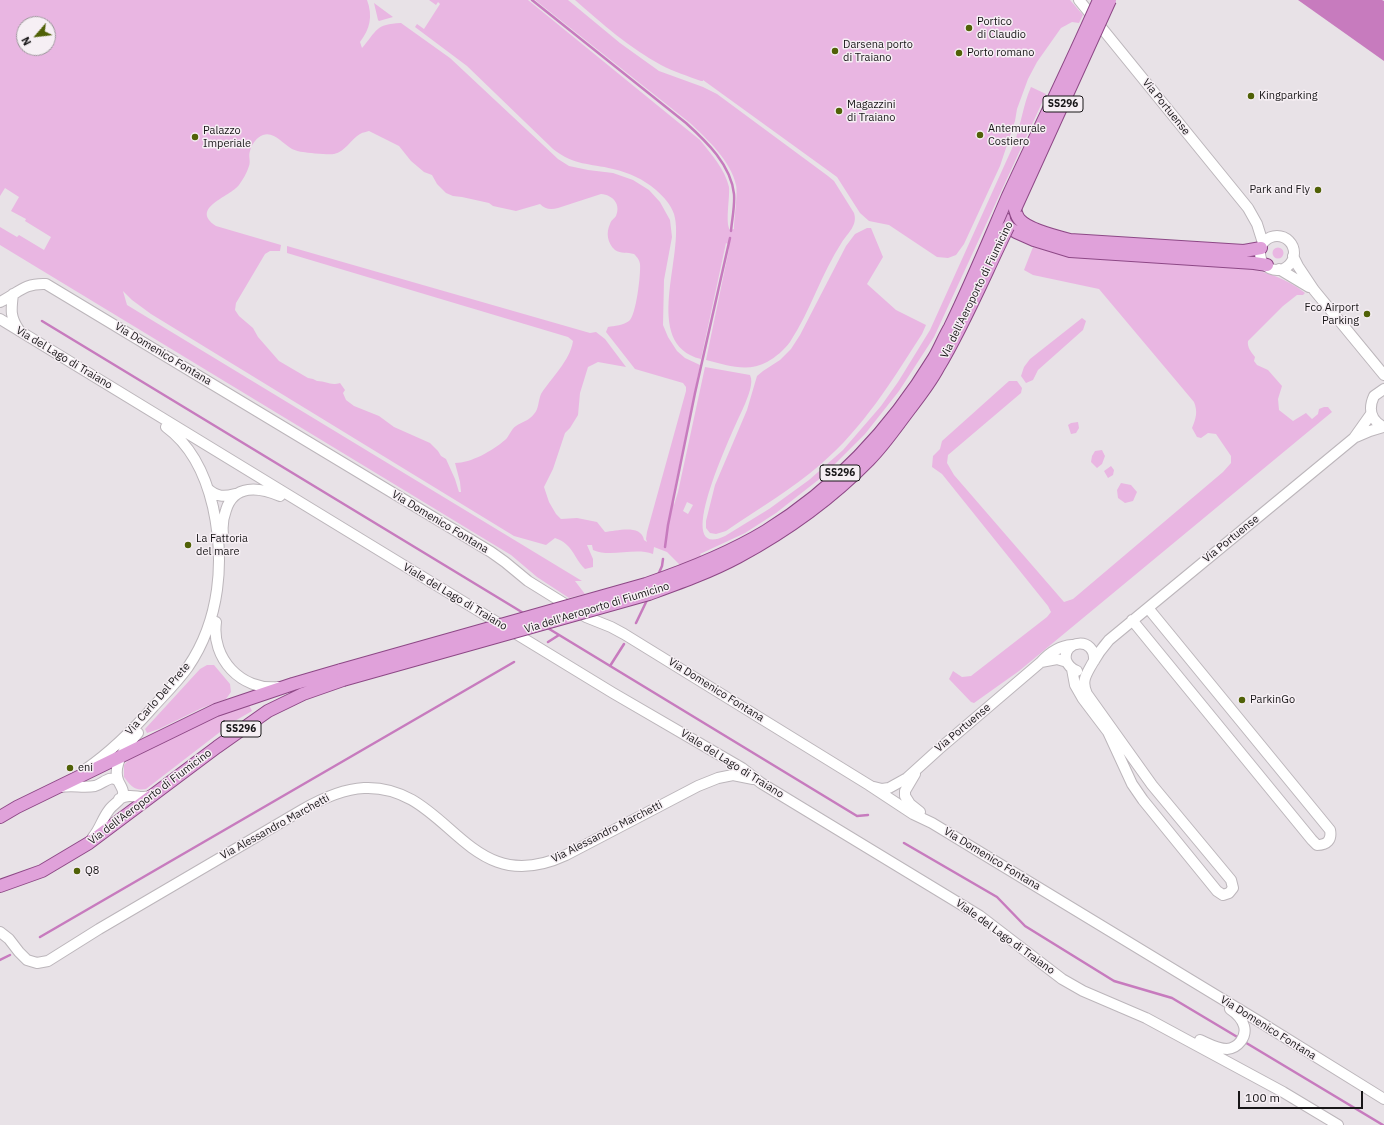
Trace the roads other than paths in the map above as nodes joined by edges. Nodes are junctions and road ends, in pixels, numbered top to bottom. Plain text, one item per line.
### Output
1 (1079, 0) edge
2 (1099, 0) edge
3 (1110, 0) edge
4 (1008, 198) junction
5 (1015, 209) junction
6 (1252, 214) junction
7 (1008, 227) junction
8 (1036, 235) junction
9 (1278, 236) junction
10 (1262, 245) junction
11 (1293, 256) junction
12 (1267, 265) junction
13 (1279, 269) junction
14 (1314, 290) junction
15 (13, 294) junction
16 (0, 302) edge
17 (0, 319) edge
18 (21, 332) junction
19 (1380, 371) edge
20 (1382, 390) edge
21 (128, 397) joint
22 (143, 407) junction
23 (1371, 414) junction
24 (1383, 427) edge
25 (1354, 438) junction
26 (208, 489) junction
27 (235, 494) junction
28 (302, 504) junction
29 (1148, 608) junction
30 (1132, 620) junction
31 (216, 622) junction
32 (1109, 640) junction
33 (1072, 645) junction
34 (1090, 647) junction
35 (1041, 662) junction
36 (1069, 665) junction
37 (1091, 665) junction
38 (342, 675) junction
39 (293, 684) junction
40 (124, 755) junction
41 (922, 764) junction
42 (118, 781) junction
43 (761, 783) junction
44 (869, 785) junction
45 (50, 791) junction
46 (153, 795) junction
47 (119, 800) junction
48 (0, 817) edge
49 (932, 823) junction
50 (89, 843) junction
51 (0, 886) edge
52 (0, 932) edge
53 (1201, 987) junction
54 (1146, 1018) junction
55 (1384, 1099) edge
56 (1338, 1125) edge

1 - 6 street, Via Portuense
2 - 4 main road, Via dell'Aeroporto di Fiumicino / SS296, bridge
3 - 5 main road, Via dell'Aeroporto di Fiumicino / SS296, bridge
4 - 7 main road, bridge
4 - 38 main road, Via dell'Aeroporto di Fiumicino / SS296, bridge
5 - 7 main road, Via dell'Aeroporto di Fiumicino / SS296
5 - 8 main road
6 - 9 street, Via Portuense
6 - 10 street, Via Portuense
7 - 8 main road
7 - 38 main road, Via dell'Aeroporto di Fiumicino / SS296, bridge
8 - 10 main road
8 - 12 main road
9 - 10 street
9 - 11 street
10 - 12 street
11 - 13 street
11 - 14 street
12 - 13 street
13 - 14 street
14 - 19 street
15 - 16 street
15 - 18 street
15 - 44 street, Via Domenico Fontana
17 - 18 street, Via del Lago di Traiano
18 - 21 street, Via del Lago di Traiano
19 - 20 street
20 - 23 street
21 - 22 street, Viale del Lago di Traiano
22 - 26 street, Via Carlo Del Prete
22 - 28 street, Viale del Lago di Traiano
23 - 24 street
23 - 25 street, Via Portuense
24 - 25 street, Via Portuense
25 - 29 street, Via Portuense
26 - 27 street
26 - 45 street, Via Carlo Del Prete
27 - 28 street
27 - 31 street, Via Carlo Del Prete
28 - 43 street, Viale del Lago di Traiano
29 - 30 street, Via Portuense
29 - 30 street
30 - 32 street, Via Portuense
31 - 39 street
31 - 40 street, Via Carlo Del Prete
32 - 34 street, Via Portuense
32 - 37 street, Via Portuense
33 - 34 street
33 - 35 street, Via Portuense
33 - 36 street
34 - 37 street
35 - 36 street
35 - 41 street, Via Portuense
36 - 37 street
36 - 37 street
38 - 39 main road, Via dell'Aeroporto di Fiumicino / SS296
38 - 46 main road, Via dell'Aeroporto di Fiumicino / SS296
39 - 40 main road, Via dell'Aeroporto di Fiumicino / SS296
40 - 42 street, Via Carlo Del Prete
40 - 45 main road, Via dell'Aeroporto di Fiumicino
41 - 44 street, Via Portuense
41 - 49 street, Via Portuense
42 - 45 street
42 - 47 street, Via Carlo Del Prete
43 - 52 street, Via Alessandro Marchetti
43 - 54 street, Viale del Lago di Traiano
44 - 49 street, Via Domenico Fontana
45 - 48 main road, Via dell'Aeroporto di Fiumicino
46 - 47 street
46 - 50 main road, Via dell'Aeroporto di Fiumicino
47 - 50 street
49 - 53 street, Via Domenico Fontana
50 - 51 main road, Via dell'Aeroporto di Fiumicino
53 - 54 street
53 - 55 street, Via Domenico Fontana
54 - 56 street, Viale del Lago di Traiano

